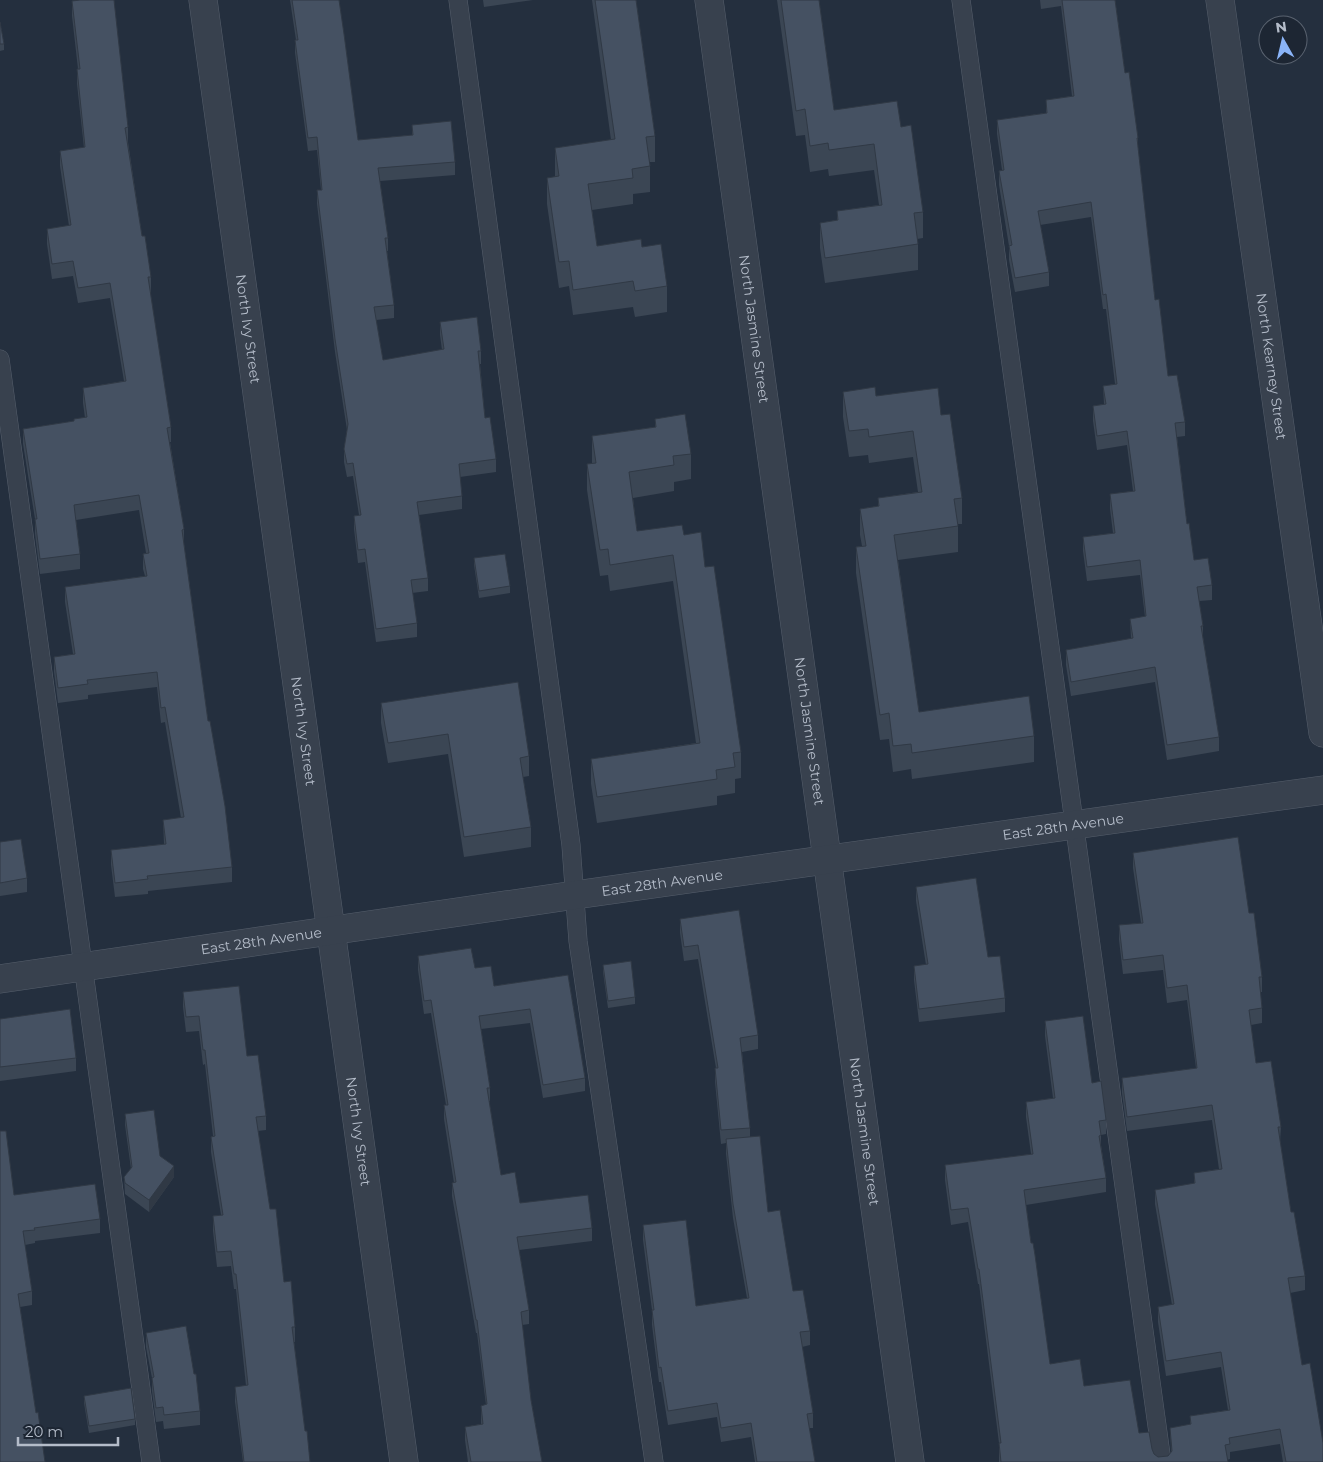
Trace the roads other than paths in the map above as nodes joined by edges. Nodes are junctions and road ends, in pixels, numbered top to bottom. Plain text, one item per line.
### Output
1 (204, 0) edge
2 (458, 0) edge
3 (709, 0) edge
4 (961, 0) edge
5 (1220, 0) edge
6 (0, 359) edge
7 (1323, 733) edge
8 (1323, 790) edge
9 (1075, 825) junction
10 (826, 860) junction
11 (575, 895) junction
12 (330, 930) junction
13 (84, 967) junction
14 (0, 979) edge
15 (151, 1462) edge
16 (404, 1462) edge
17 (654, 1462) edge
18 (910, 1462) edge
19 (1162, 1462) edge

1 - 12 street, North Ivy Street
2 - 11 lane
3 - 10 street, North Jasmine Street
4 - 9 lane
5 - 7 street, North Kearney Street
6 - 13 lane
8 - 9 street, East 28th Avenue
9 - 10 street, East 28th Avenue
9 - 19 lane
10 - 11 street, East 28th Avenue
10 - 18 street, North Jasmine Street
11 - 12 street, East 28th Avenue
11 - 17 lane
12 - 13 street, East 28th Avenue
12 - 16 street, North Ivy Street
13 - 14 street, East 28th Avenue
13 - 15 lane

